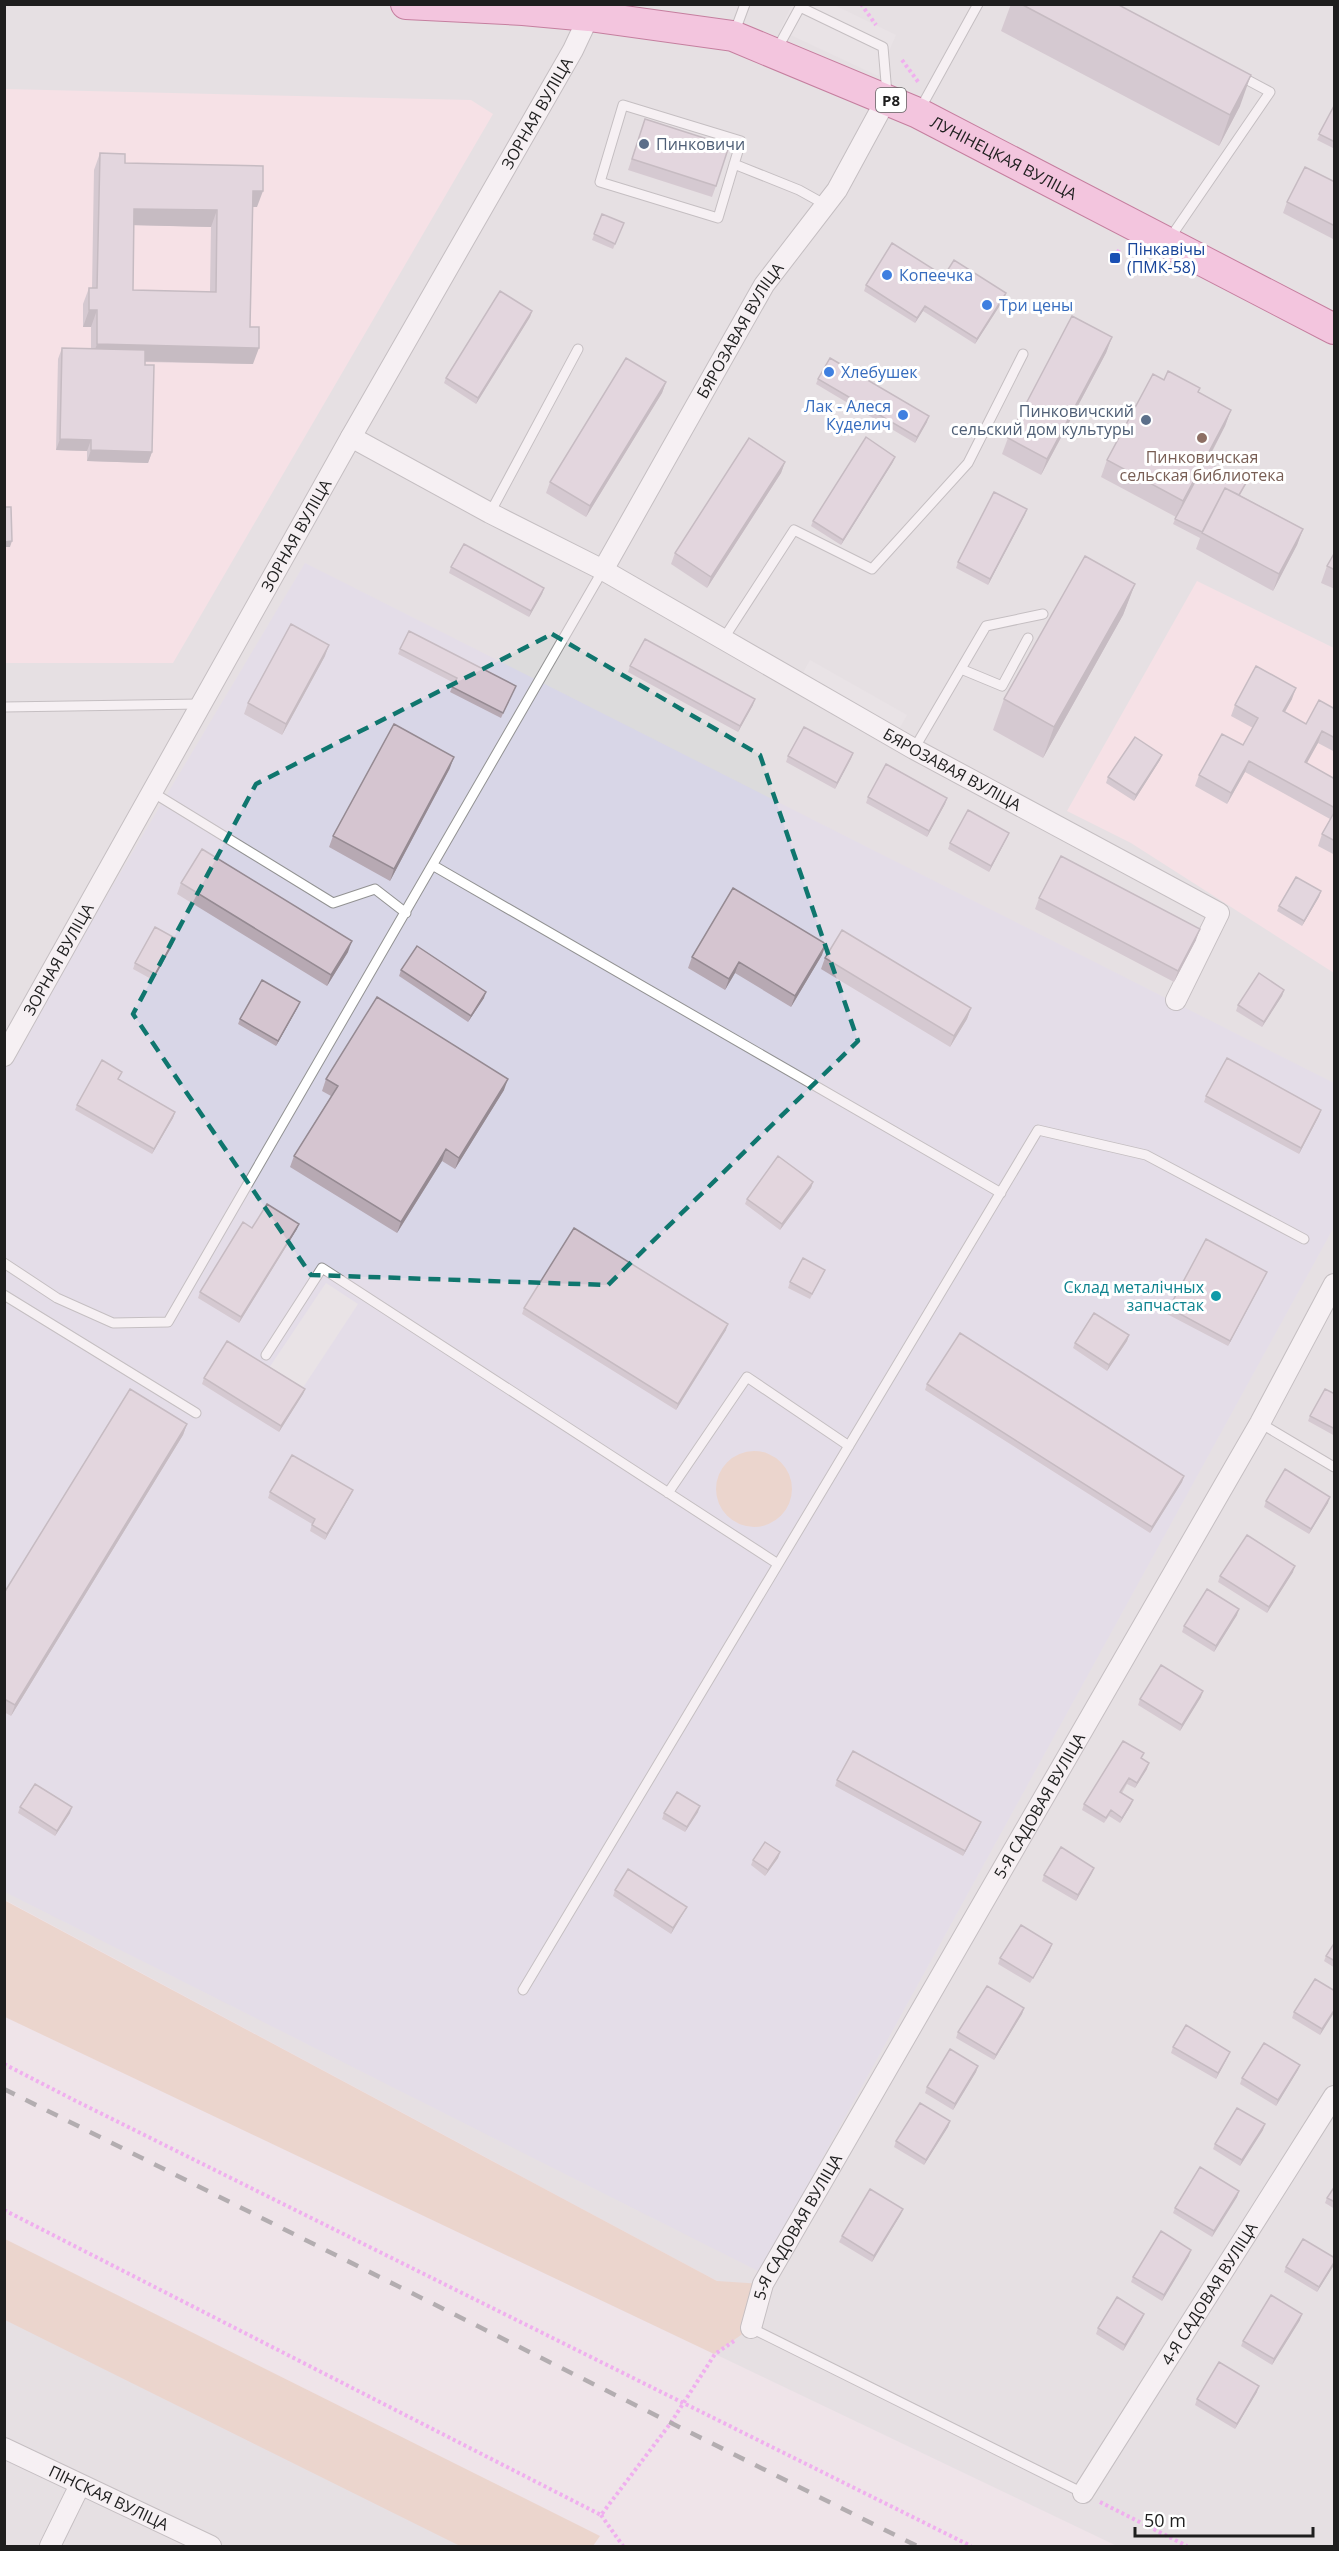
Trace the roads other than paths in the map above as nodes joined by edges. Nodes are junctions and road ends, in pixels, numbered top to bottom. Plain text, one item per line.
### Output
1 (406, 4) edge
2 (745, 4) edge
3 (978, 4) edge
4 (589, 16) junction
5 (733, 36) junction
6 (775, 53) junction
7 (1229, 70) edge
8 (887, 98) junction
9 (918, 113) junction
10 (734, 164) junction
11 (826, 205) junction
12 (1167, 243) junction
13 (1335, 328) edge
14 (578, 349) dead end
15 (1023, 354) dead end
16 (351, 437) junction
17 (490, 513) junction
18 (603, 570) junction
19 (1043, 614) dead end
20 (724, 638) junction
21 (1028, 638) dead end
22 (961, 669) junction
23 (202, 704) junction
24 (4, 707) edge
25 (914, 749) junction
26 (152, 792) junction
27 (434, 866) junction
28 (406, 913) junction
29 (1176, 1000) dead end
30 (4, 1056) edge
31 (1001, 1193) junction
32 (1304, 1239) dead end
33 (4, 1263) edge
34 (1335, 1284) edge
35 (4, 1295) edge
36 (266, 1355) dead end
37 (196, 1413) dead end
38 (1260, 1424) junction
39 (849, 1446) junction
40 (1335, 1467) edge
41 (668, 1493) junction
42 (778, 1564) junction
43 (523, 1990) dead end
44 (1335, 2096) edge
45 (751, 2328) joint
46 (4, 2448) edge
47 (80, 2485) junction
48 (1083, 2493) joint
49 (50, 2547) edge
50 (211, 2547) edge

1 - 4 main road, ЛУНІНЕЦКАЯ ВУЛІЦА / Р8
2 - 5 lane
3 - 9 lane
4 - 5 main road, ЛУНІНЕЦКАЯ ВУЛІЦА / Р8
4 - 16 street, ЗОРНАЯ ВУЛІЦА
5 - 6 main road, ЛУНІНЕЦКАЯ ВУЛІЦА / Р8
6 - 8 main road, ЛУНІНЕЦКАЯ ВУЛІЦА / Р8
6 - 8 lane
7 - 12 lane
8 - 9 main road, ЛУНІНЕЦКАЯ ВУЛІЦА / Р8
8 - 11 street, БЯРОЗАВАЯ ВУЛІЦА
9 - 12 main road, ЛУНІНЕЦКАЯ ВУЛІЦА / Р8
10 - 10 lane
10 - 11 lane
11 - 18 street, БЯРОЗАВАЯ ВУЛІЦА
12 - 13 main road, ЛУНІНЕЦКАЯ ВУЛІЦА / Р8
14 - 17 lane
15 - 20 lane
16 - 17 street, БЯРОЗАВАЯ ВУЛІЦА
16 - 23 street, ЗОРНАЯ ВУЛІЦА
17 - 18 street, БЯРОЗАВАЯ ВУЛІЦА
18 - 20 street, БЯРОЗАВАЯ ВУЛІЦА
18 - 27 lane
19 - 22 lane
20 - 25 street, БЯРОЗАВАЯ ВУЛІЦА
21 - 22 lane
22 - 25 lane
23 - 24 lane
23 - 26 street, ЗОРНАЯ ВУЛІЦА
25 - 29 street, БЯРОЗАВАЯ ВУЛІЦА
26 - 28 lane
26 - 30 street, ЗОРНАЯ ВУЛІЦА
27 - 28 lane
27 - 31 lane
28 - 33 lane
31 - 32 lane
31 - 39 lane
34 - 38 street, 5-Я САДОВАЯ ВУЛІЦА
35 - 37 lane
36 - 41 lane
38 - 40 lane
38 - 45 street, 5-Я САДОВАЯ ВУЛІЦА
39 - 41 lane
39 - 42 lane
41 - 42 lane
42 - 43 lane
44 - 48 street, 4-Я САДОВАЯ ВУЛІЦА
45 - 48 lane
46 - 47 street, ПІНСКАЯ ВУЛІЦА
47 - 49 street
47 - 50 street, ПІНСКАЯ ВУЛІЦА

